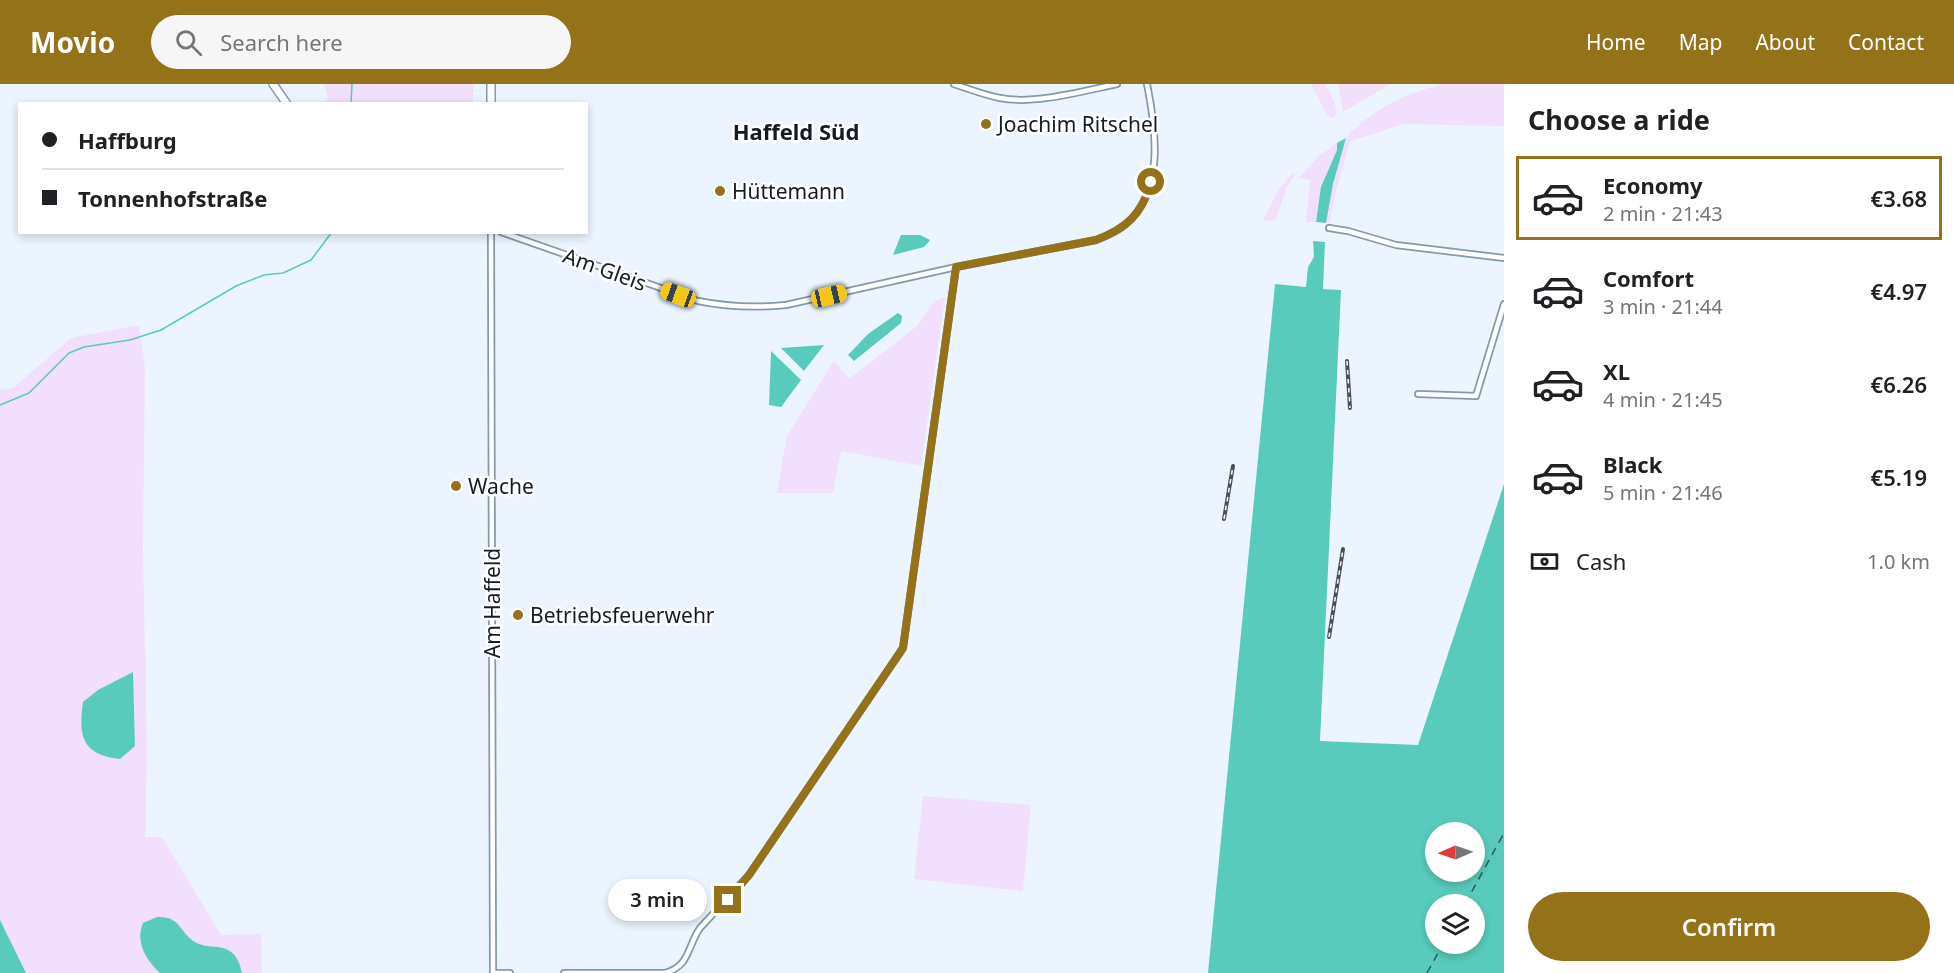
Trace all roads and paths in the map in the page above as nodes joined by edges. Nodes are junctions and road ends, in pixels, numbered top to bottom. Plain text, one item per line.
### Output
1 (273, 84) edge
2 (491, 84) edge
3 (954, 84) edge
4 (1117, 84) edge
5 (1147, 84) edge
6 (286, 102) edge
7 (491, 102) edge
8 (1329, 228) dead end
9 (491, 234) edge
10 (507, 234) edge
11 (1504, 258) edge
12 (956, 267) junction
13 (1504, 304) edge
14 (1418, 394) dead end
15 (493, 973) edge
16 (510, 973) edge
17 (564, 973) edge
18 (664, 973) edge

1 - 6 street
2 - 7 street
3 - 4 street
5 - 12 street, Am Gleis
8 - 11 street
9 - 15 street, Am Haffeld
10 - 12 street, Am Gleis
12 - 18 street
13 - 14 street
15 - 16 street
17 - 18 street

